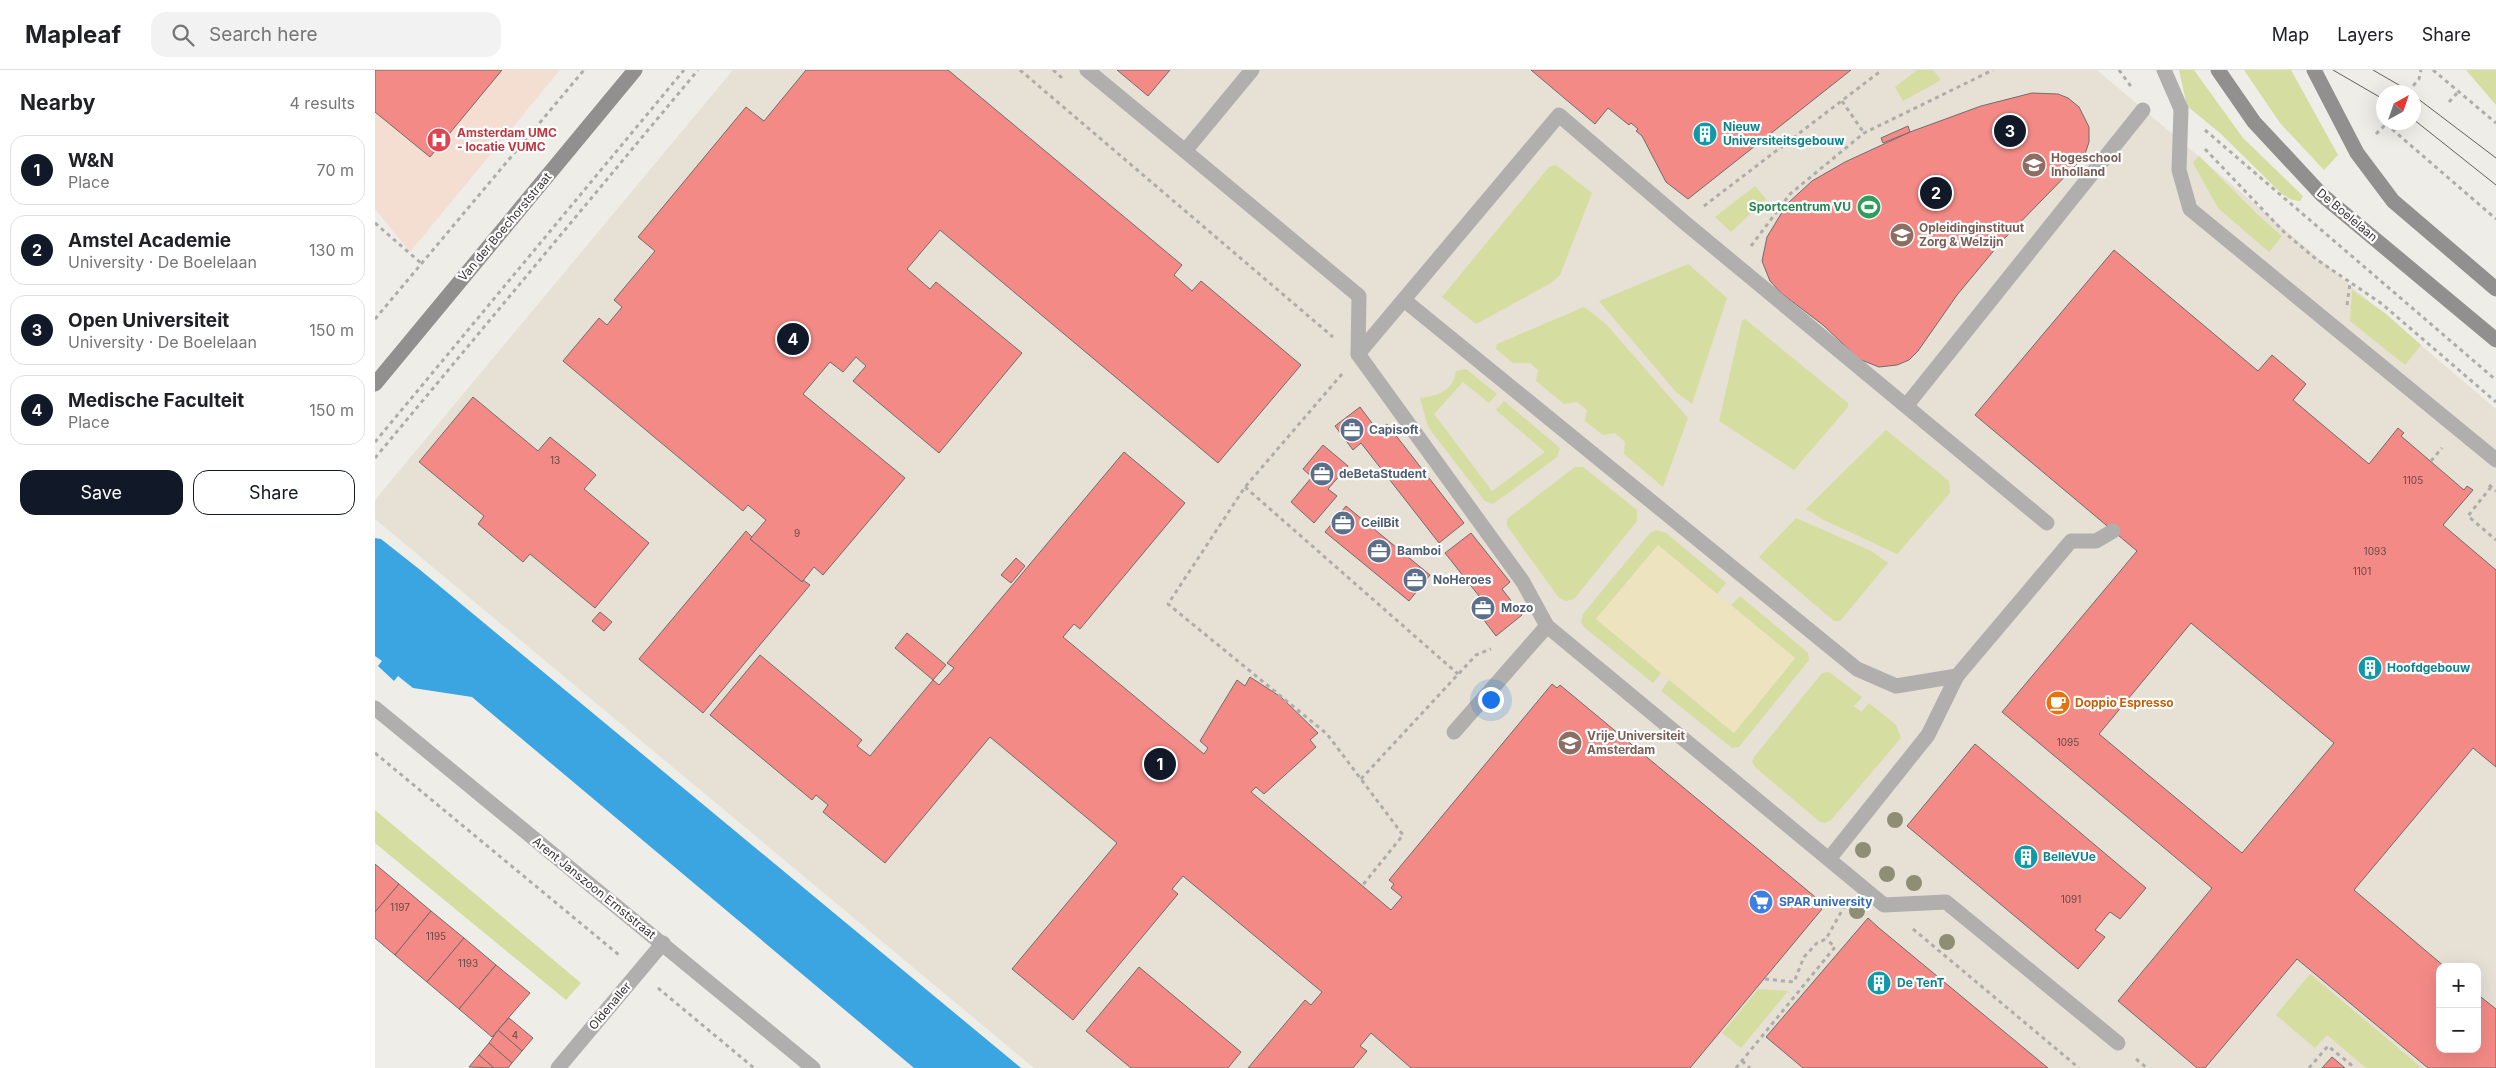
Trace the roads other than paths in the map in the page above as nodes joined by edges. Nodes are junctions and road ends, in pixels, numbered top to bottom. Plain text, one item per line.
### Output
1 (635, 70) edge
2 (1087, 70) edge
3 (1251, 70) edge
4 (2164, 70) edge
5 (2218, 70) edge
6 (2314, 70) edge
7 (2143, 110) dead end
8 (1185, 151) junction
9 (2496, 288) edge
10 (1404, 300) junction
11 (2496, 340) edge
12 (1358, 354) junction
13 (375, 384) edge
14 (1906, 406) junction
15 (2496, 460) edge
16 (2047, 523) dead end
17 (2113, 531) dead end
18 (1547, 626) junction
19 (1957, 676) junction
20 (375, 708) edge
21 (1454, 732) dead end
22 (1829, 860) junction
23 (663, 943) junction
24 (2118, 1043) dead end
25 (558, 1068) edge
26 (813, 1068) edge

1 - 13 main road, Van der Boechorststraat
2 - 8 street
3 - 8 street
4 - 15 street
5 - 11 main road, De Boelelaan
6 - 9 main road
7 - 14 street
8 - 12 street
10 - 12 street
10 - 14 street
10 - 19 street
12 - 18 street
14 - 16 street
17 - 19 street
18 - 21 street
18 - 22 street
19 - 22 street
20 - 23 street, Arent Janszoon Ernststraat
22 - 24 street
23 - 25 street, Oldenaller
23 - 26 street, Arent Janszoon Ernststraat

